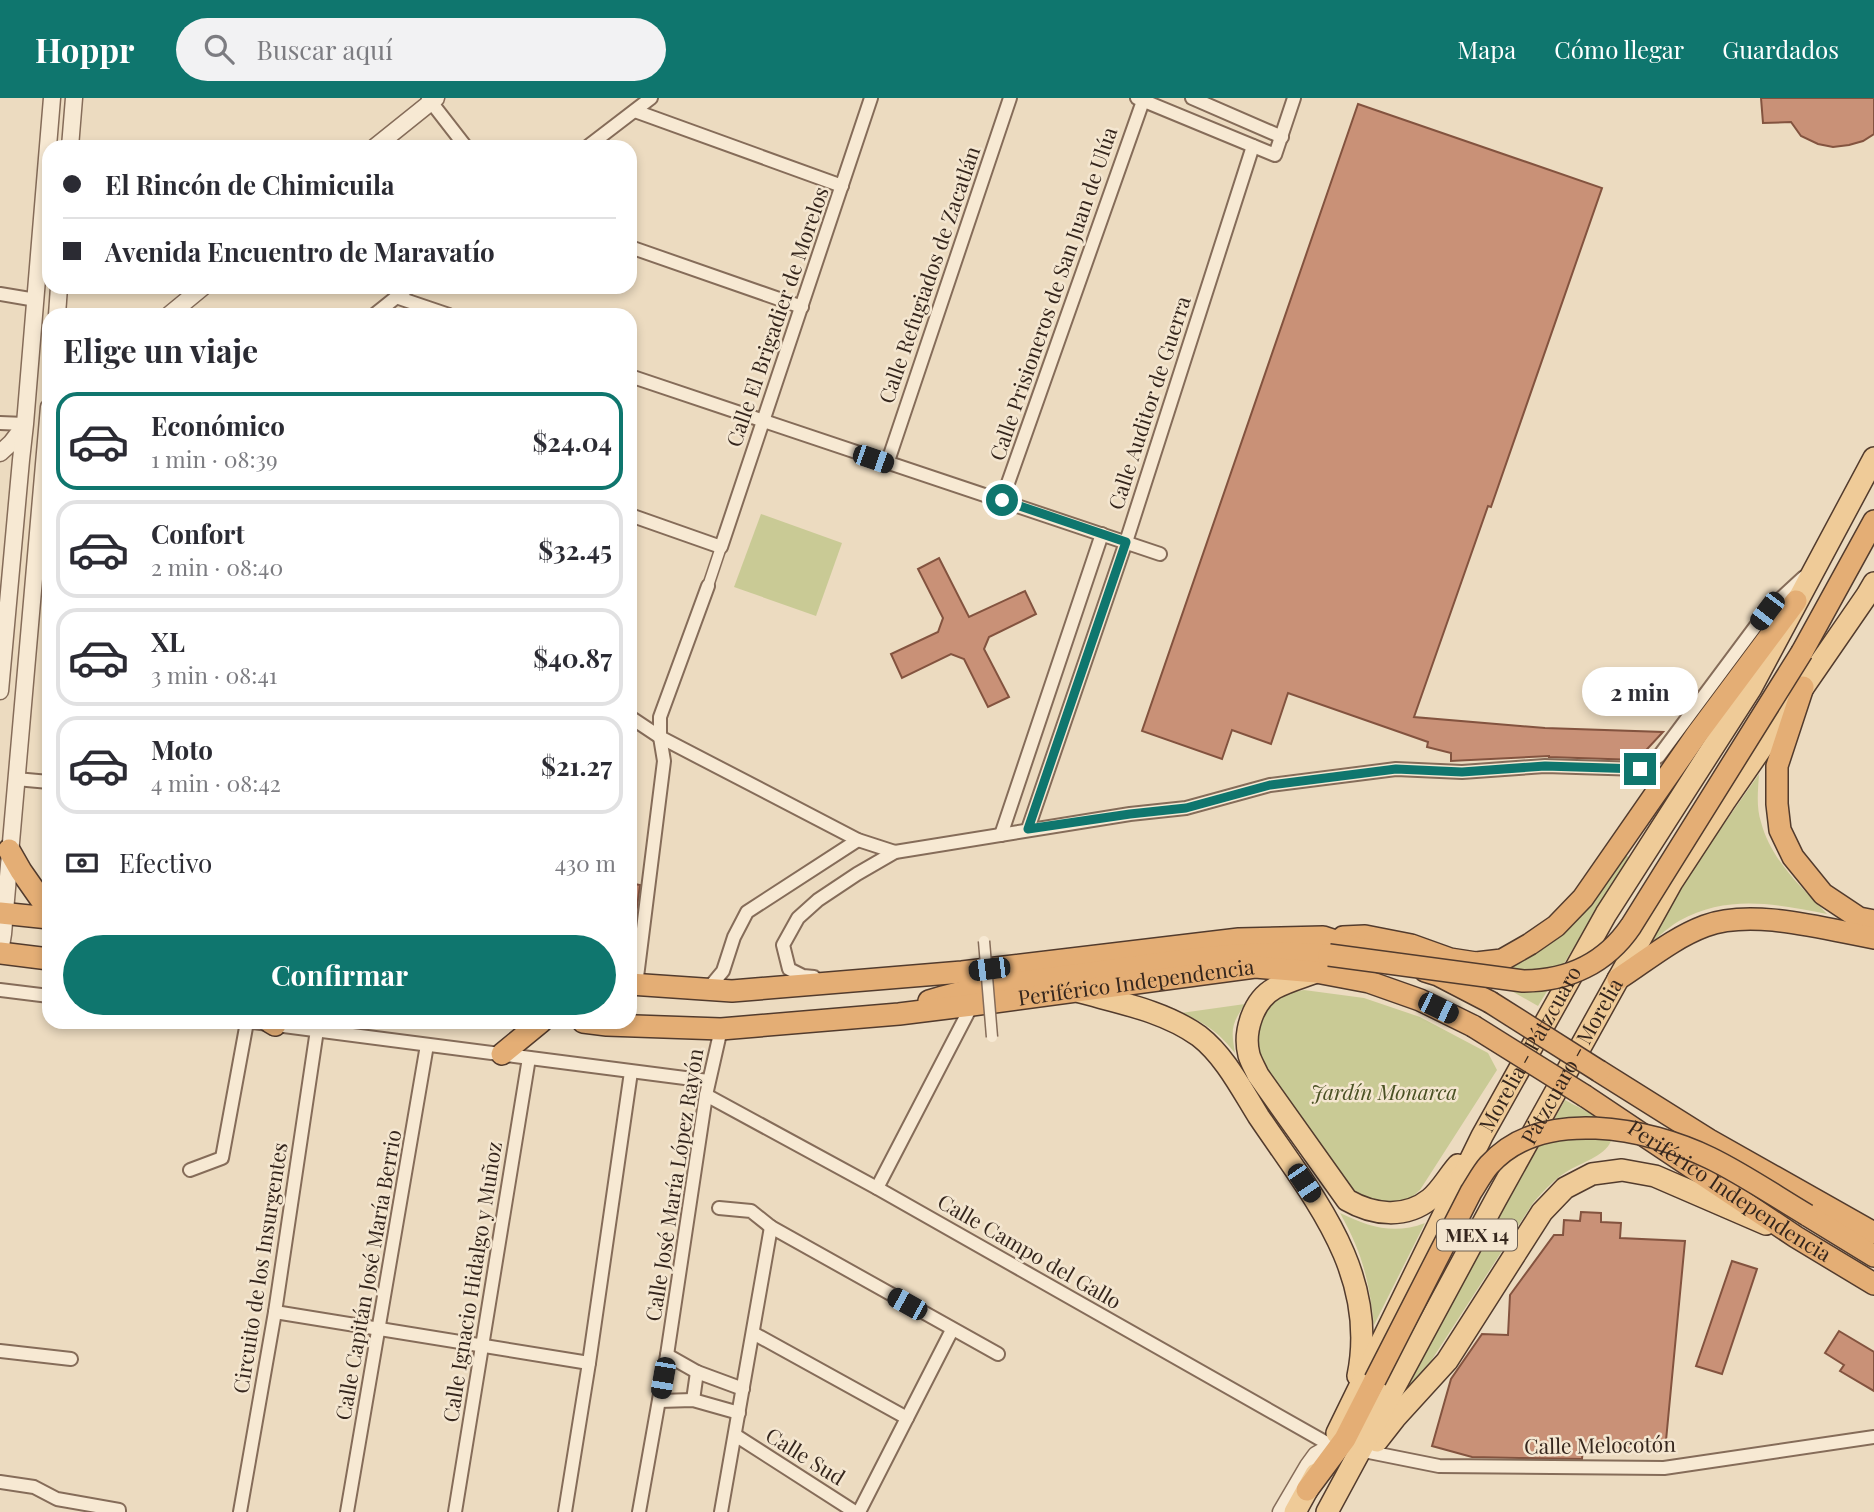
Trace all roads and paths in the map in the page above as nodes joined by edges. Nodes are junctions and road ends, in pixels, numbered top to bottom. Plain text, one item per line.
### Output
1 (52, 98) edge
2 (74, 98) edge
3 (650, 98) edge
4 (871, 98) edge
5 (1010, 98) edge
6 (1184, 98) edge
7 (1192, 98) edge
8 (1294, 98) edge
9 (431, 99) edge
10 (1140, 99) edge
11 (635, 111) junction
12 (1178, 114) junction
13 (1282, 136) junction
14 (49, 140) edge
15 (71, 140) edge
16 (383, 140) edge
17 (461, 140) edge
18 (596, 140) edge
19 (1253, 146) junction
20 (842, 186) junction
21 (42, 224) edge
22 (637, 249) edge
23 (0, 294) edge
24 (194, 294) edge
25 (400, 294) edge
26 (396, 297) junction
27 (36, 300) junction
28 (802, 307) junction
29 (178, 308) edge
30 (383, 308) edge
31 (428, 308) edge
32 (637, 378) edge
33 (42, 417) edge
34 (764, 422) junction
35 (0, 423) edge
36 (26, 424) junction
37 (0, 453) edge
38 (1874, 458) edge
39 (887, 464) junction
40 (42, 491) edge
41 (1002, 500) junction
42 (637, 517) edge
43 (1874, 521) edge
44 (1102, 534) junction
45 (1126, 542) junction
46 (721, 547) junction
47 (1160, 554) dead end
48 (1816, 566) junction
49 (708, 586) joint
50 (1872, 596) edge
51 (1796, 601) junction
52 (1803, 687) junction
53 (0, 691) edge
54 (637, 722) edge
55 (660, 737) junction
56 (16, 779) junction
57 (42, 781) edge
58 (1028, 829) junction
59 (1001, 835) junction
60 (858, 840) junction
61 (9, 850) junction
62 (895, 852) junction
63 (42, 900) edge
64 (2, 913) edge
65 (42, 917) edge
66 (1874, 921) edge
67 (1874, 938) edge
68 (984, 941) dead end
69 (0, 953) edge
70 (637, 955) edge
71 (1323, 955) junction
72 (42, 958) edge
73 (1618, 979) junction
74 (853, 981) junction
75 (637, 984) edge
76 (708, 989) junction
77 (0, 990) edge
78 (1080, 992) junction
79 (42, 995) edge
80 (972, 1006) junction
81 (899, 1014) junction
82 (637, 1026) edge
83 (249, 1029) edge
84 (310, 1029) edge
85 (532, 1029) edge
86 (720, 1029) junction
87 (317, 1030) junction
88 (992, 1037) dead end
89 (428, 1045) junction
90 (502, 1054) junction
91 (529, 1058) junction
92 (631, 1072) junction
93 (708, 1081) junction
94 (706, 1095) junction
95 (1482, 1136) junction
96 (190, 1170) dead end
97 (877, 1188) junction
98 (719, 1208) dead end
99 (771, 1227) junction
100 (1874, 1233) edge
101 (1796, 1237) junction
102 (1874, 1256) edge
103 (1874, 1284) edge
104 (275, 1312) junction
105 (380, 1330) junction
106 (952, 1330) junction
107 (753, 1333) junction
108 (482, 1346) junction
109 (0, 1351) edge
110 (998, 1354) dead end
111 (667, 1356) junction
112 (71, 1359) dead end
113 (589, 1363) junction
114 (697, 1372) junction
115 (743, 1389) junction
116 (1354, 1398) junction
117 (693, 1400) junction
118 (659, 1401) junction
119 (739, 1413) junction
120 (907, 1418) junction
121 (734, 1435) junction
122 (1874, 1437) edge
123 (1332, 1446) junction
124 (1369, 1452) junction
125 (0, 1482) edge
126 (1307, 1490) junction
127 (1338, 1492) junction
128 (119, 1511) edge
129 (240, 1512) edge
130 (347, 1512) edge
131 (454, 1512) edge
132 (565, 1512) edge
133 (639, 1512) edge
134 (721, 1512) edge
135 (857, 1512) edge
136 (1281, 1512) edge
137 (1295, 1512) edge
138 (1326, 1512) edge

1 - 14 street
2 - 15 street
3 - 11 street
4 - 20 street, Calle El Brigadier de Morelos
5 - 39 street, Calle Refugiados de Zacatlán
6 - 12 street
7 - 13 street
8 - 13 street
9 - 16 street
9 - 17 street
10 - 12 street
10 - 41 street, Calle Prisioneros de San Juan de Ulúa
11 - 18 street
11 - 20 street
12 - 19 street
13 - 19 street
19 - 45 street, Calle Auditor de Guerra
20 - 28 street, Calle El Brigadier de Morelos
21 - 27 street
22 - 28 street
23 - 27 street
24 - 29 street
25 - 26 street
26 - 30 street
26 - 31 street
27 - 36 street
28 - 34 street, Calle El Brigadier de Morelos
32 - 34 street
33 - 36 street
34 - 39 street
34 - 46 street, Calle El Brigadier de Morelos
35 - 36 street
36 - 37 street
36 - 53 street
38 - 48 main road, MEX 14
39 - 41 street
40 - 56 street
41 - 44 street
42 - 46 street
43 - 71 highway, bridge
44 - 45 street
44 - 59 street, Calle Auditor de Guerra
45 - 47 street
45 - 58 street, Calle Auditor de Guerra
46 - 49 street
48 - 51 main road, MEX 14
48 - 58 street
49 - 55 street
50 - 52 main road, Pátzcuaro - Morelia / MEX 14
51 - 71 highway
51 - 95 main road, Morelia - Pátzcuaro / MEX 14
52 - 66 highway
52 - 73 main road, Pátzcuaro - Morelia / MEX 14
54 - 55 street
55 - 60 street
55 - 70 street
56 - 57 street
56 - 61 street
58 - 59 street
59 - 62 street
60 - 62 street
60 - 76 street
61 - 63 highway
61 - 64 street
62 - 74 street
64 - 65 highway
64 - 69 street
67 - 73 highway
68 - 88 street, bridge
69 - 72 highway
71 - 74 highway, Periférico Independencia
71 - 78 highway, Periférico Independencia
71 - 81 highway
71 - 95 main road
71 - 100 highway, Periférico Independencia, bridge
71 - 101 highway, Periférico Independencia, bridge
73 - 127 main road, Pátzcuaro - Morelia / MEX 14
74 - 76 highway, Periférico Independencia
75 - 76 highway, Periférico Independencia
77 - 79 street
78 - 80 highway, Periférico Independencia
78 - 116 main road
80 - 81 highway, Periférico Independencia
80 - 97 street
81 - 86 highway, Periférico Independencia
82 - 86 highway, Periférico Independencia
83 - 96 street
84 - 87 street
85 - 90 highway
86 - 93 street, Calle José María López Rayón
87 - 89 street
87 - 104 street, Circuito de los Insurgentes
89 - 90 street
89 - 105 street, Calle Capitán José María Berrio
90 - 91 street
91 - 92 street
91 - 108 street, Calle Ignacio Hidalgo y Muñoz
92 - 93 street
92 - 113 street
93 - 94 street, Calle José María López Rayón
94 - 97 street, Calle Campo del Gallo
94 - 111 street, Calle José María López Rayón
95 - 116 main road, Morelia - Pátzcuaro / MEX 14
97 - 123 street, Calle Campo del Gallo
98 - 99 street
99 - 106 street
99 - 107 street
101 - 103 highway, Periférico Independencia
101 - 124 main road
102 - 126 highway, bridge
104 - 105 street
104 - 129 street, Circuito de los Insurgentes
105 - 108 street
105 - 130 street, Calle Capitán José María Berrio
106 - 110 street
106 - 120 street
107 - 115 street
107 - 120 street
108 - 113 street
108 - 131 street, Calle Ignacio Hidalgo y Muñoz
109 - 112 street
111 - 114 street
111 - 118 street, Calle José María López Rayón
113 - 132 street
114 - 115 street
114 - 117 street
115 - 119 street
116 - 123 main road, Morelia - Pátzcuaro / MEX 14
117 - 118 street
117 - 119 street
118 - 133 street, Calle José María López Rayón
119 - 121 street
120 - 135 street
121 - 134 street
121 - 135 street, Calle Sud
122 - 124 street, Calle Melocotón
123 - 126 main road, Morelia - Pátzcuaro
123 - 136 street
124 - 127 main road
125 - 128 street
126 - 137 main road, Morelia - Pátzcuaro
127 - 138 main road, Pátzcuaro - Morelia / MEX 14

